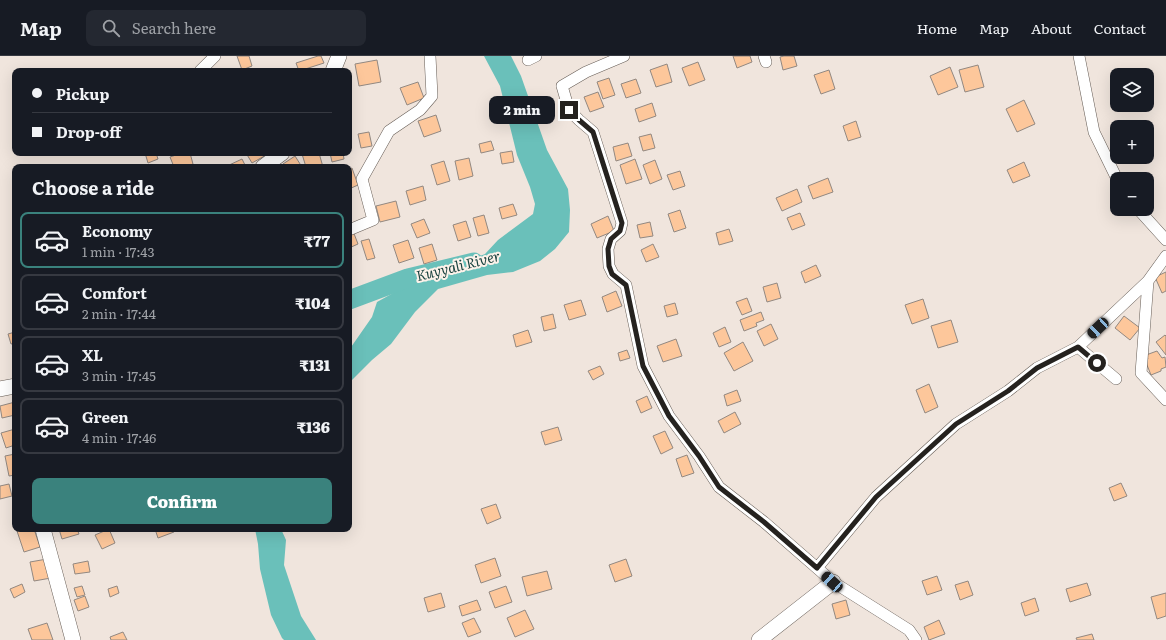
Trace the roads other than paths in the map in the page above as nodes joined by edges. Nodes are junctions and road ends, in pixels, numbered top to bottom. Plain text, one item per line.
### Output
1 (215, 56) edge
2 (339, 56) edge
3 (430, 56) edge
4 (624, 56) edge
5 (1079, 56) edge
6 (203, 68) edge
7 (334, 68) edge
8 (278, 156) edge
9 (267, 164) edge
10 (1114, 172) edge
11 (1144, 216) edge
12 (352, 229) edge
13 (1166, 240) edge
14 (1166, 256) edge
15 (1148, 281) junction
16 (1078, 347) junction
17 (1116, 379) dead end
18 (12, 387) edge
19 (0, 390) edge
20 (1166, 400) edge
21 (43, 532) edge
22 (817, 568) junction
23 (832, 582) junction
24 (73, 640) edge
25 (759, 640) edge
26 (916, 640) edge

1 - 6 street
2 - 7 main road
3 - 12 street
4 - 22 street
5 - 10 street
8 - 9 main road
11 - 13 street
14 - 15 street
15 - 16 street
15 - 20 street
16 - 17 street
16 - 22 street
18 - 19 main road
21 - 24 main road
22 - 23 street
23 - 25 main road
23 - 26 street

